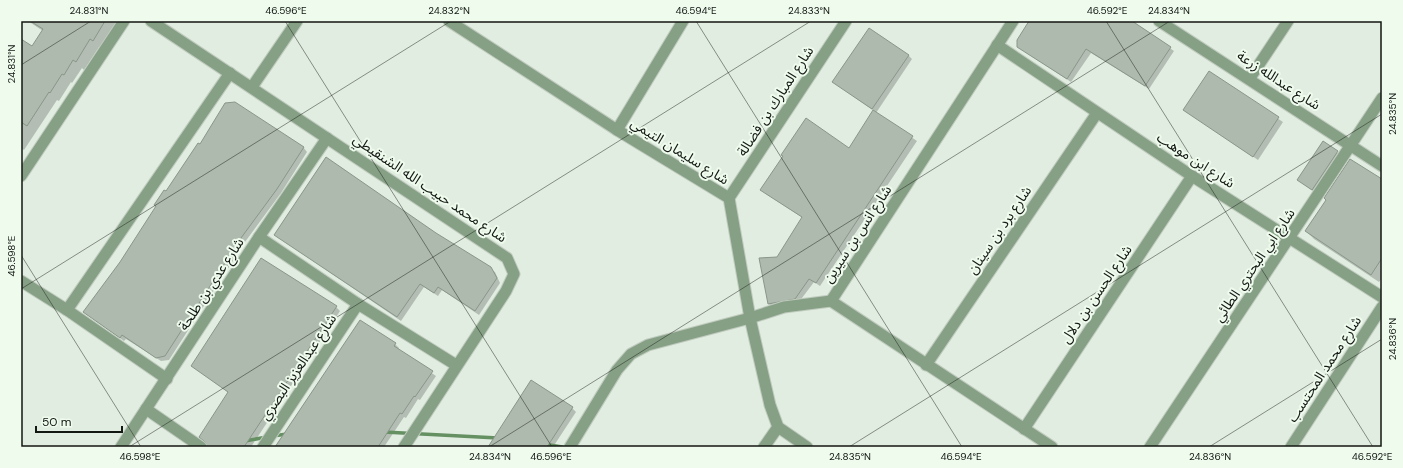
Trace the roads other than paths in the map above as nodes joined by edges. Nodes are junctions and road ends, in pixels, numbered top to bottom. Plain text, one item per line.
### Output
1 (124, 21) edge
2 (151, 21) edge
3 (297, 21) edge
4 (449, 21) edge
5 (683, 21) edge
6 (846, 21) edge
7 (1013, 21) edge
8 (1159, 21) edge
9 (1288, 21) edge
10 (997, 45) junction
11 (230, 73) junction
12 (1250, 78) junction
13 (252, 87) junction
14 (1382, 98) edge
15 (1097, 113) junction
16 (617, 130) junction
17 (328, 138) junction
18 (1352, 146) junction
19 (1382, 166) edge
20 (21, 176) edge
21 (1192, 176) junction
22 (729, 198) junction
23 (259, 237) junction
24 (1290, 239) junction
25 (21, 281) edge
26 (1382, 297) edge
27 (831, 302) junction
28 (358, 304) junction
29 (1382, 307) edge
30 (67, 310) junction
31 (750, 318) junction
32 (456, 365) junction
33 (926, 365) junction
34 (167, 379) junction
35 (146, 409) junction
36 (778, 427) junction
37 (1024, 429) junction
38 (121, 447) edge
39 (201, 447) edge
40 (263, 447) edge
41 (404, 447) edge
42 (570, 447) edge
43 (764, 447) edge
44 (807, 447) edge
45 (1052, 447) edge
46 (1150, 447) edge
47 (1291, 447) edge

1 - 20 street
2 - 11 street, شارع محمد حبيب الله الشنقيطي
3 - 13 street
4 - 16 street, شارع سليمان التيمي
5 - 16 street
6 - 22 street, شارع المبارك بن فضالة
7 - 10 street, شارع انس بن سيرين
8 - 12 street, شارع عبدالله زرعة
9 - 12 street
10 - 15 street, شارع ابن موهب
10 - 27 street, شارع انس بن سيرين
11 - 13 street, شارع محمد حبيب الله الشنقيطي
11 - 30 street
12 - 18 street, شارع عبدالله زرعة
13 - 17 street, شارع محمد حبيب الله الشنقيطي
14 - 18 street, شارع ابي البحتري الطائي
15 - 21 street, شارع ابن موهب
15 - 33 street, شارع برد بن سينان
16 - 22 street, شارع سليمان التيمي
17 - 23 street, شارع عدي بن طلحة
17 - 32 street, شارع محمد حبيب الله الشنقيطي
18 - 19 street, شارع عبدالله زرعة
18 - 24 street, شارع ابي البحتري الطائي
21 - 24 street, شارع ابن موهب
21 - 37 street, شارع الحسن بن دلال
22 - 31 street, شارع سليمان التيمي
23 - 28 street
23 - 34 street, شارع عدي بن طلحة
24 - 26 street, شارع ابن موهب
24 - 46 street, شارع ابي البحتري الطائي
25 - 30 street
27 - 31 street
27 - 33 street, شارع انس بن سيرين
28 - 32 street
28 - 40 street, شارع عبدالعزيز البصري
29 - 47 street, شارع محمد المحتسب
30 - 34 street
31 - 36 street, شارع سليمان التيمي
31 - 42 street
32 - 41 street, شارع محمد حبيب الله الشنقيطي
33 - 37 street, شارع انس بن سيرين
34 - 35 street, شارع عدي بن طلحة
35 - 38 street, شارع عدي بن طلحة
35 - 39 street
36 - 43 street
36 - 44 street
37 - 45 street, شارع انس بن سيرين

